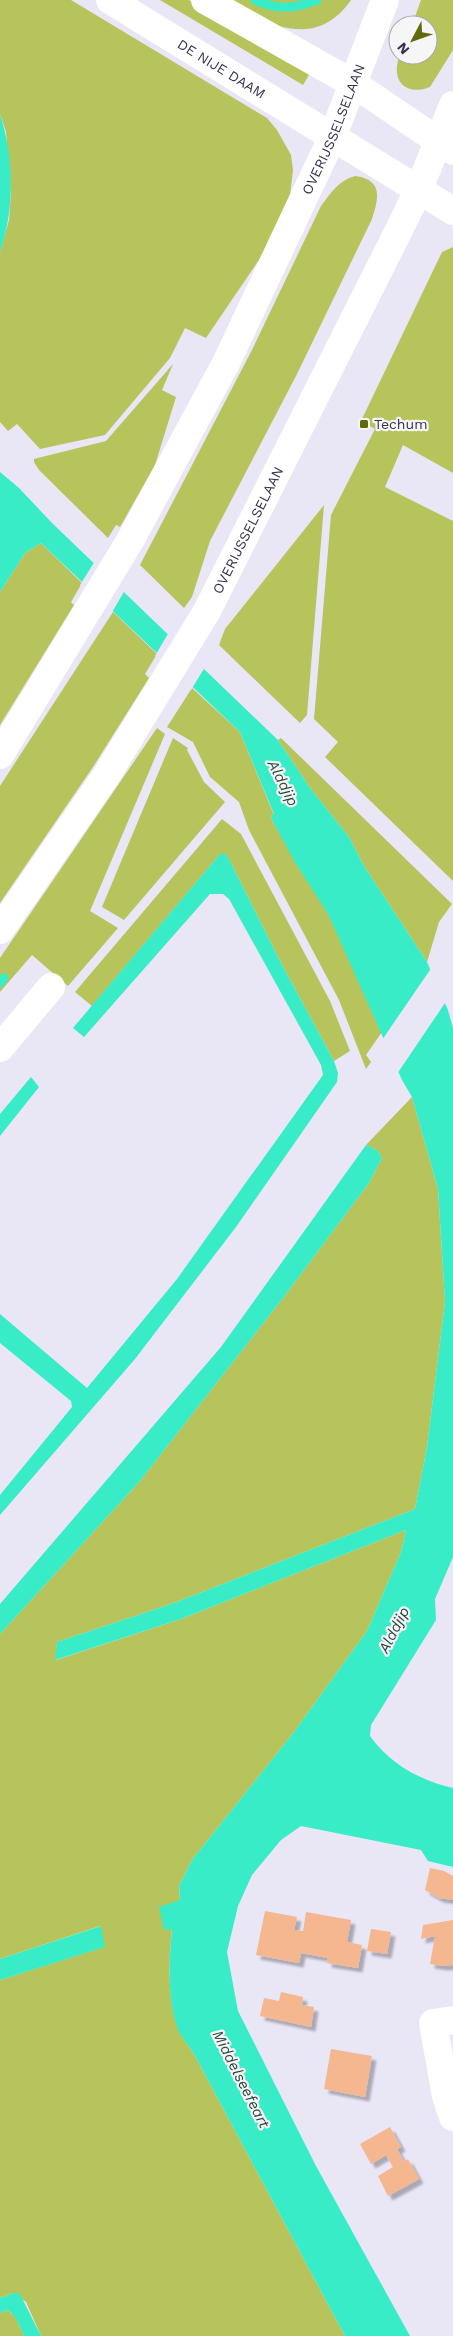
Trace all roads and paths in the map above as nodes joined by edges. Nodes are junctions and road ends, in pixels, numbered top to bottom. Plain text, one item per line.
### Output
1 (110, 0) edge
2 (205, 0) edge
3 (385, 0) edge
4 (354, 84) junction
5 (453, 105) edge
6 (332, 138) junction
7 (446, 147) edge
8 (418, 191) junction
9 (453, 211) edge
10 (0, 755) edge
11 (0, 930) edge
12 (51, 987) dead end
13 (0, 1048) edge
14 (453, 2020) edge
15 (453, 2117) edge

1 - 6 main road, DE NIJE DAAM
2 - 4 main road
3 - 4 main road, OVERIJSSELSELAAN
4 - 6 main road, OVERIJSSELSELAAN
4 - 7 main road
5 - 7 main road, OVERIJSSELSELAAN
6 - 8 main road, DE NIJE DAAM
6 - 10 main road, OVERIJSSELSELAAN
7 - 8 main road, OVERIJSSELSELAAN
8 - 9 main road, DE NIJE DAAM
8 - 11 main road, OVERIJSSELSELAAN
12 - 13 main road
14 - 15 main road

